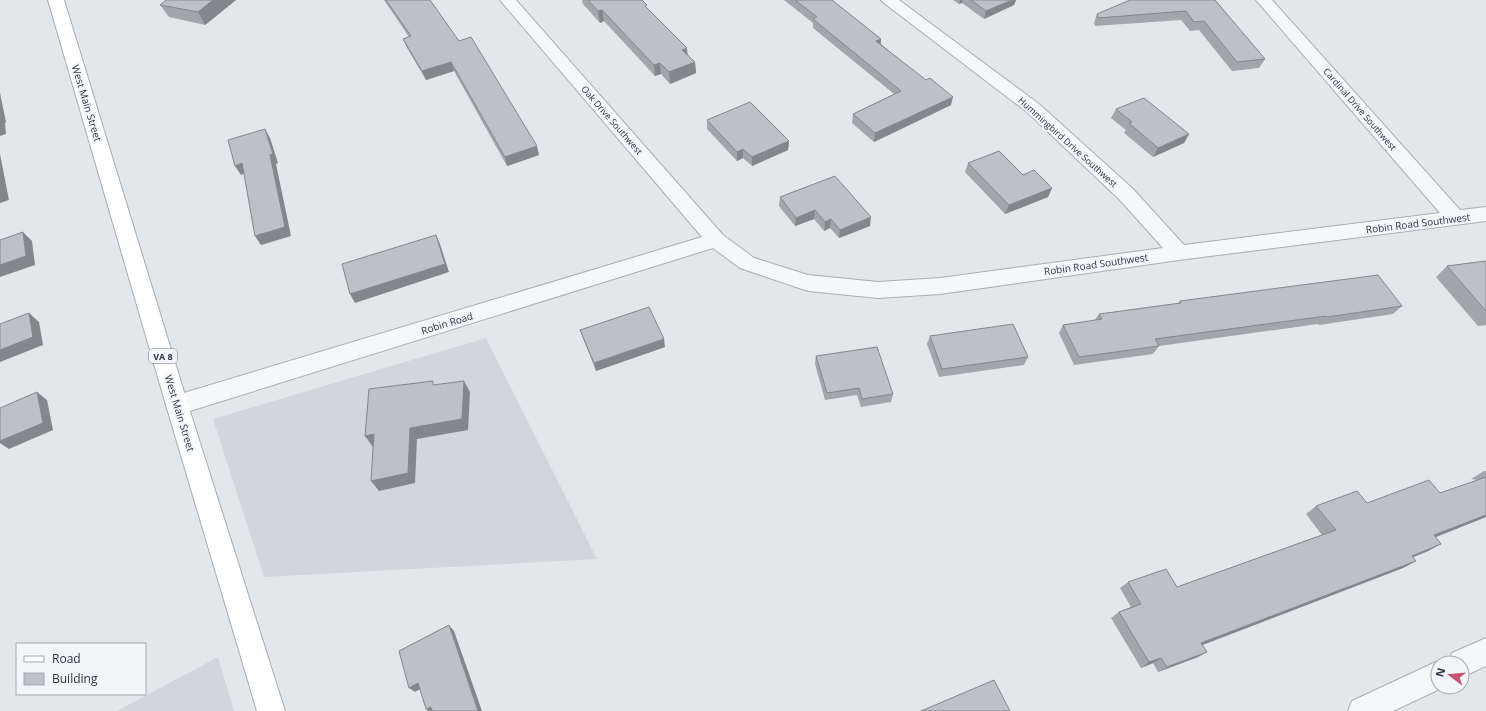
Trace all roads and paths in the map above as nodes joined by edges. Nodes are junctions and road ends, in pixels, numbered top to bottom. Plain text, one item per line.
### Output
1 (56, 0) edge
2 (508, 0) edge
3 (889, 0) edge
4 (1264, 0) edge
5 (1486, 214) edge
6 (1456, 218) junction
7 (716, 240) junction
8 (1179, 253) junction
9 (177, 405) junction
10 (1486, 652) edge
11 (1470, 659) edge
12 (1430, 679) edge
13 (271, 711) edge
14 (1362, 711) edge

1 - 9 main road, West Main Street / VA 8
2 - 7 street, Oak Drive Southwest
3 - 8 street, Hummingbird Drive Southwest
4 - 6 street, Cardinal Drive Southwest
5 - 6 street, Robin Road Southwest
6 - 8 street, Robin Road Southwest
7 - 8 street, Robin Road Southwest
7 - 9 street, Robin Road
9 - 13 main road, West Main Street / VA 8
10 - 11 street
12 - 14 street

